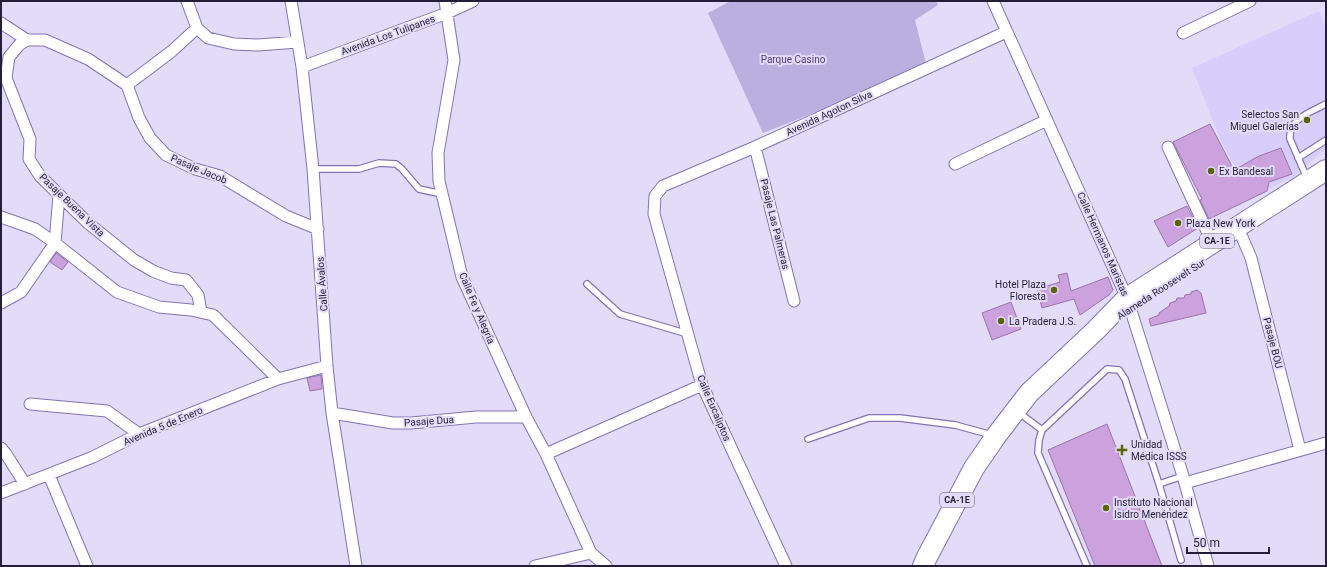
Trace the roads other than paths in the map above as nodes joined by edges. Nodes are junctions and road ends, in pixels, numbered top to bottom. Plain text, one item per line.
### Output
1 (187, 1) edge
2 (291, 1) edge
3 (473, 1) edge
4 (993, 1) edge
5 (1250, 1) edge
6 (446, 4) edge
7 (1, 23) edge
8 (194, 31) junction
9 (1006, 32) junction
10 (1183, 33) dead end
11 (27, 40) junction
12 (298, 42) junction
13 (302, 66) junction
14 (3, 79) edge
15 (127, 85) junction
16 (1326, 104) edge
17 (1047, 120) junction
18 (1326, 140) edge
19 (755, 147) junction
20 (1168, 147) dead end
21 (1298, 158) junction
22 (955, 164) dead end
23 (313, 169) junction
24 (1326, 170) edge
25 (1317, 182) edge
26 (442, 194) junction
27 (59, 195) junction
28 (655, 196) joint
29 (1, 217) edge
30 (318, 229) junction
31 (1242, 237) junction
32 (55, 243) junction
33 (1213, 244) junction
34 (587, 284) dead end
35 (794, 301) dead end
36 (1, 303) edge
37 (1129, 304) junction
38 (201, 312) junction
39 (688, 334) junction
40 (327, 366) junction
41 (278, 379) junction
42 (702, 385) junction
43 (30, 404) dead end
44 (1016, 410) junction
45 (332, 413) junction
46 (526, 418) junction
47 (1042, 430) junction
48 (140, 434) junction
49 (996, 436) junction
50 (808, 439) dead end
51 (1326, 443) edge
52 (1, 448) edge
53 (1300, 450) junction
54 (546, 454) junction
55 (49, 475) junction
56 (1184, 480) junction
57 (25, 484) junction
58 (1159, 484) junction
59 (1, 493) edge
60 (592, 553) junction
61 (1181, 560) dead end
62 (87, 566) edge
63 (356, 566) edge
64 (535, 566) edge
65 (606, 566) edge
66 (786, 566) edge
67 (923, 566) edge
68 (1087, 566) edge
69 (1208, 566) edge

1 - 8 street
2 - 12 street, Calle Ávalos
3 - 6 street, Avenida Los Tulipanes
4 - 9 street, Calle Hermanos Maristas
5 - 10 street
6 - 13 street, Avenida Los Tulipanes
6 - 26 street, Calle Fe y Alegría
7 - 11 street
8 - 12 street
8 - 15 street
9 - 17 street, Calle Hermanos Maristas
9 - 19 street, Avenida Agoton Silva
11 - 14 street, Pasaje Buena Vista
11 - 15 street
12 - 13 street, Calle Ávalos
13 - 23 street, Calle Ávalos
14 - 27 street, Pasaje Buena Vista
15 - 30 street, Pasaje Jacob
16 - 21 lane
17 - 22 street
17 - 37 street, Calle Hermanos Maristas
18 - 21 lane
19 - 28 street, Avenida Agoton Silva
19 - 35 street, Pasaje Las Palmeras
20 - 33 street
21 - 25 lane
23 - 26 lane
23 - 30 street, Calle Ávalos
24 - 25 highway, Alameda Roosevelt Sur / CA-1E
25 - 31 highway, Alameda Roosevelt Sur / CA-1E
25 - 33 highway, Alameda Roosevelt Sur / CA-1E
26 - 46 street, Calle Fe y Alegría
27 - 32 street
27 - 38 street, Pasaje Buena Vista
28 - 39 street, Calle Eucaliptos
29 - 32 street
30 - 40 street, Calle Ávalos
31 - 37 highway, Alameda Roosevelt Sur / CA-1E
31 - 53 street, Pasaje BOU
32 - 36 street
32 - 38 street
33 - 37 highway, Alameda Roosevelt Sur / CA-1E
34 - 39 lane
37 - 44 highway, Alameda Roosevelt Sur / CA-1E
37 - 56 street, Calle Hermanos Maristas
38 - 41 street
39 - 42 street, Calle Eucaliptos
40 - 41 street, Avenida 5 de Enero
40 - 45 street, Calle Ávalos
41 - 48 street, Avenida 5 de Enero
42 - 54 street
42 - 66 street, Calle Eucaliptos
43 - 48 street
44 - 47 lane
44 - 49 highway, Alameda Roosevelt Sur / CA-1E
45 - 46 street, Pasaje Dua
45 - 63 street, Calle Ávalos
46 - 54 street, Calle Fe y Alegría
47 - 58 lane
47 - 68 lane
48 - 55 street, Avenida 5 de Enero
49 - 50 lane
49 - 67 highway, Alameda Roosevelt Sur / CA-1E
51 - 53 street
52 - 57 street
53 - 56 street
54 - 60 street, Calle Fe y Alegría
55 - 57 street, Avenida 5 de Enero
55 - 62 street
56 - 58 lane
56 - 69 street, Calle Hermanos Maristas
57 - 59 street, Avenida 5 de Enero
58 - 61 lane
60 - 64 street
60 - 65 street, Calle Fe y Alegría

